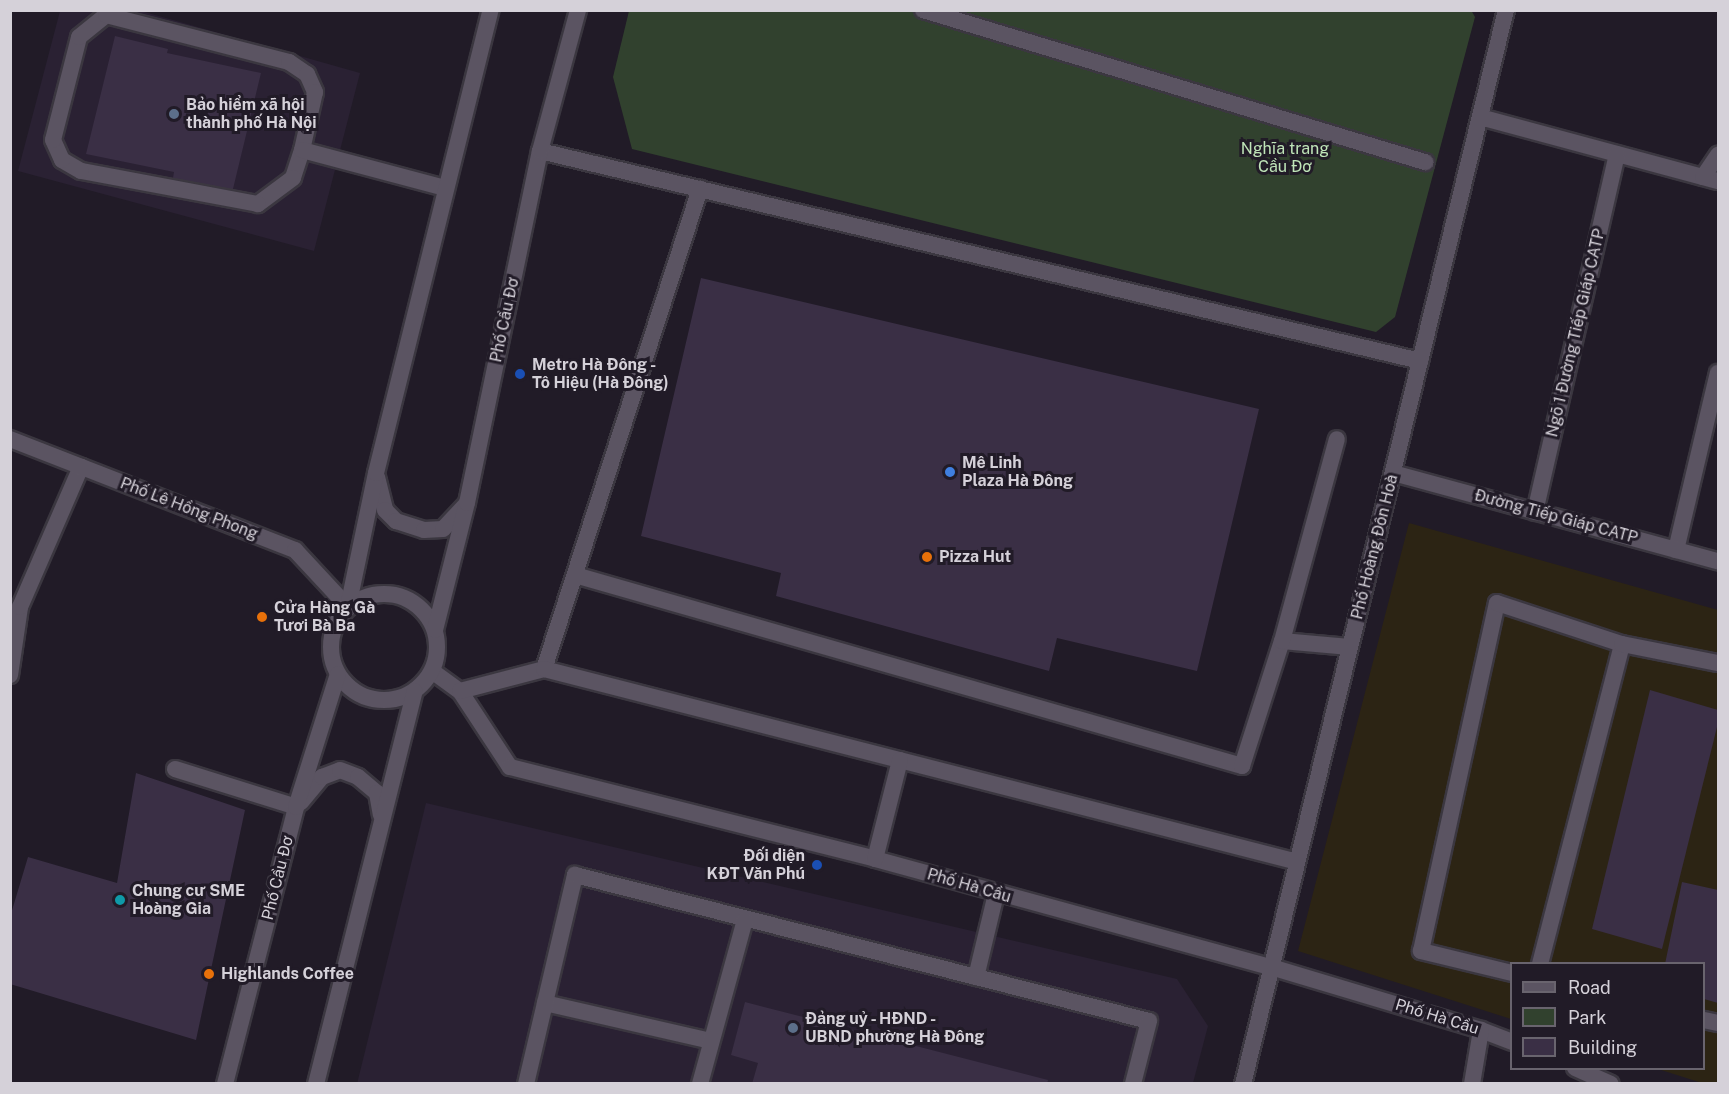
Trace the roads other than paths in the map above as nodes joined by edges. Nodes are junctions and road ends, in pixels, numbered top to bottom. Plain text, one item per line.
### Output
1 (491, 10) edge
2 (578, 10) edge
3 (922, 10) edge
4 (1506, 10) edge
5 (1480, 117) junction
6 (302, 150) junction
7 (540, 151) junction
8 (1617, 154) junction
9 (1719, 155) edge
10 (1425, 162) dead end
11 (1711, 179) edge
12 (446, 188) junction
13 (700, 189) junction
14 (1420, 361) junction
15 (1719, 373) edge
16 (1713, 420) edge
17 (10, 438) edge
18 (1337, 439) dead end
19 (81, 467) junction
20 (1393, 473) junction
21 (376, 474) junction
22 (467, 503) junction
23 (1535, 512) junction
24 (1676, 550) junction
25 (1719, 561) edge
26 (575, 575) junction
27 (15, 605) edge
28 (348, 607) junction
29 (435, 630) junction
30 (1282, 641) junction
31 (1622, 644) junction
32 (1350, 647) junction
33 (1719, 663) edge
34 (544, 669) junction
35 (432, 671) junction
36 (338, 674) junction
37 (10, 675) edge
38 (415, 691) junction
39 (460, 691) junction
40 (900, 760) junction
41 (175, 769) dead end
42 (296, 807) junction
43 (382, 822) junction
44 (875, 860) junction
45 (1294, 861) junction
46 (996, 894) junction
47 (746, 920) junction
48 (1540, 962) edge
49 (1271, 967) junction
50 (1510, 973) edge
51 (976, 977) junction
52 (545, 1003) junction
53 (1481, 1029) junction
54 (711, 1041) junction
55 (1510, 1041) edge
56 (1580, 1070) edge
57 (225, 1083) edge
58 (316, 1083) edge
59 (526, 1083) edge
60 (700, 1083) edge
61 (1133, 1083) edge
62 (1243, 1083) edge
63 (1472, 1083) edge
64 (1611, 1083) edge

1 - 12 street
2 - 7 street, Phố Cầu Đơ
3 - 10 street
4 - 5 street, Phố Hoàng Đôn Hoà
5 - 8 street
5 - 14 street, Phố Hoàng Đôn Hoà
6 - 6 street
6 - 12 street
7 - 13 street
7 - 22 street, Phố Cầu Đơ
8 - 11 street
8 - 23 street, Ngõ 1 Đường Tiếp Giáp CATP
9 - 11 street
12 - 21 street
13 - 14 street
13 - 26 street
14 - 20 street, Phố Hoàng Đôn Hoà
15 - 16 street
16 - 24 street
17 - 19 street, Phố Lê Hồng Phong
18 - 30 street
19 - 27 street
19 - 28 street, Phố Lê Hồng Phong
20 - 23 street, Đường Tiếp Giáp CATP
20 - 32 street, Phố Hoàng Đôn Hoà
21 - 22 street
21 - 28 street
22 - 29 street, Phố Cầu Đơ
23 - 24 street, Đường Tiếp Giáp CATP
24 - 25 street, Đường Tiếp Giáp CATP
26 - 30 street
26 - 34 street
27 - 37 street
28 - 29 street
28 - 36 street
29 - 35 street
30 - 32 street
31 - 33 street
31 - 48 street
31 - 50 street
32 - 45 street, Phố Hoàng Đôn Hoà
34 - 39 street
34 - 40 street
35 - 38 street
35 - 39 street, Phố Hà Cầu
36 - 38 street
36 - 42 street, Phố Cầu Đơ
38 - 43 street
39 - 44 street, Phố Hà Cầu
40 - 44 street
40 - 45 street
41 - 42 street
42 - 43 street
42 - 57 street, Phố Cầu Đơ
43 - 58 street
44 - 46 street, Phố Hà Cầu
45 - 49 street, Phố Hoàng Đôn Hoà
46 - 49 street, Phố Hà Cầu
46 - 51 street
47 - 51 street
47 - 52 street
47 - 54 street
49 - 53 street, Phố Hà Cầu
49 - 62 street, Phố Hoàng Đôn Hoà
51 - 61 street
52 - 54 street
52 - 59 street
53 - 55 street, Phố Hà Cầu
53 - 63 street
54 - 60 street
56 - 64 street

